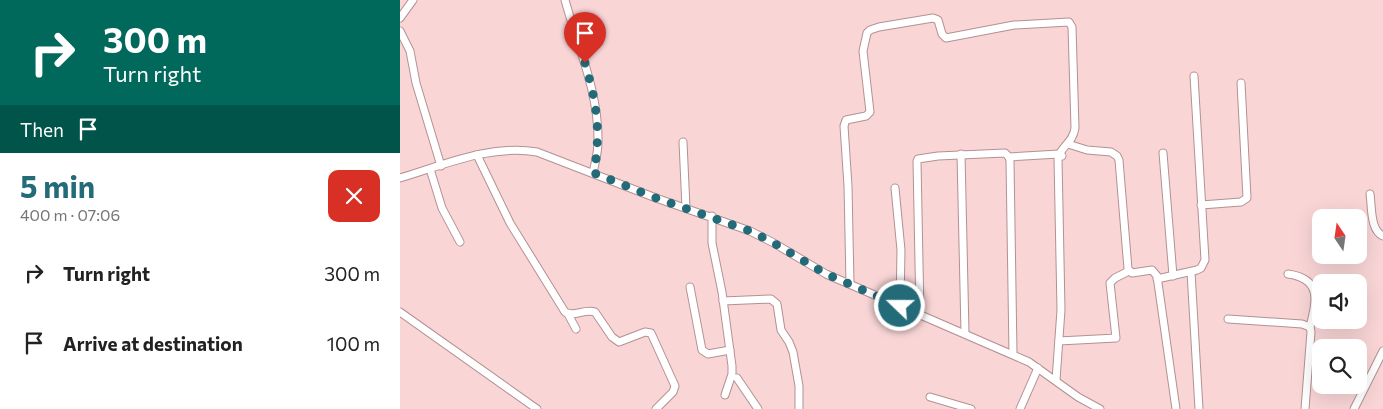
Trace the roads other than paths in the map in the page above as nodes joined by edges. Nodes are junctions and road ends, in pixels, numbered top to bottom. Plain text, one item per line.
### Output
1 (413, 0) edge
2 (565, 0) edge
3 (400, 18) edge
4 (400, 31) edge
5 (1194, 76) dead end
6 (1241, 83) dead end
7 (683, 142) dead end
8 (1068, 144) junction
9 (1163, 153) dead end
10 (961, 154) junction
11 (477, 155) junction
12 (1060, 155) junction
13 (1009, 157) junction
14 (441, 166) junction
15 (430, 169) junction
16 (594, 173) junction
17 (400, 178) edge
18 (896, 188) dead end
19 (1370, 194) dead end
20 (1201, 205) junction
21 (686, 208) junction
22 (712, 216) junction
23 (1383, 236) edge
24 (460, 242) dead end
25 (1129, 272) junction
26 (1191, 272) junction
27 (1288, 274) dead end
28 (1173, 276) junction
29 (1157, 279) junction
30 (850, 284) junction
31 (690, 287) dead end
32 (723, 301) junction
33 (900, 306) junction
34 (400, 312) edge
35 (568, 314) junction
36 (920, 314) junction
37 (1228, 319) dead end
38 (1310, 327) junction
39 (576, 329) dead end
40 (965, 333) junction
41 (1059, 342) junction
42 (730, 350) junction
43 (1383, 351) edge
44 (1013, 354) junction
45 (1038, 368) junction
46 (737, 378) dead end
47 (1056, 380) junction
48 (725, 395) dead end
49 (930, 397) dead end
50 (536, 409) edge
51 (656, 409) edge
52 (758, 409) edge
53 (799, 409) edge
54 (971, 409) edge
55 (1020, 409) edge
56 (1100, 409) edge
57 (1176, 409) edge
58 (1199, 409) edge
59 (1304, 409) edge
60 (1354, 409) edge

1 - 3 street
2 - 16 street
4 - 14 street
5 - 20 street
6 - 20 street
7 - 21 street
8 - 12 street
8 - 25 street
8 - 30 street
9 - 28 street
10 - 13 street
10 - 36 street
10 - 40 street
11 - 14 street
11 - 16 street
11 - 35 street
12 - 13 street
12 - 41 street
13 - 44 street
14 - 15 street
15 - 17 street
15 - 24 street
16 - 21 street
18 - 33 street
19 - 23 street
20 - 26 street
21 - 22 street
22 - 30 street
22 - 32 street
25 - 29 street
25 - 41 street
26 - 28 street
26 - 58 street
27 - 38 street
28 - 29 street
29 - 57 street
30 - 33 street
31 - 42 street
32 - 42 street
32 - 53 street
33 - 36 street
34 - 50 street
35 - 39 street
35 - 51 street
36 - 40 street
37 - 38 street
38 - 59 street
40 - 44 street
41 - 47 street
42 - 48 street
43 - 60 street
44 - 45 street
45 - 47 street
45 - 55 street
46 - 52 street
47 - 56 street
49 - 54 street

